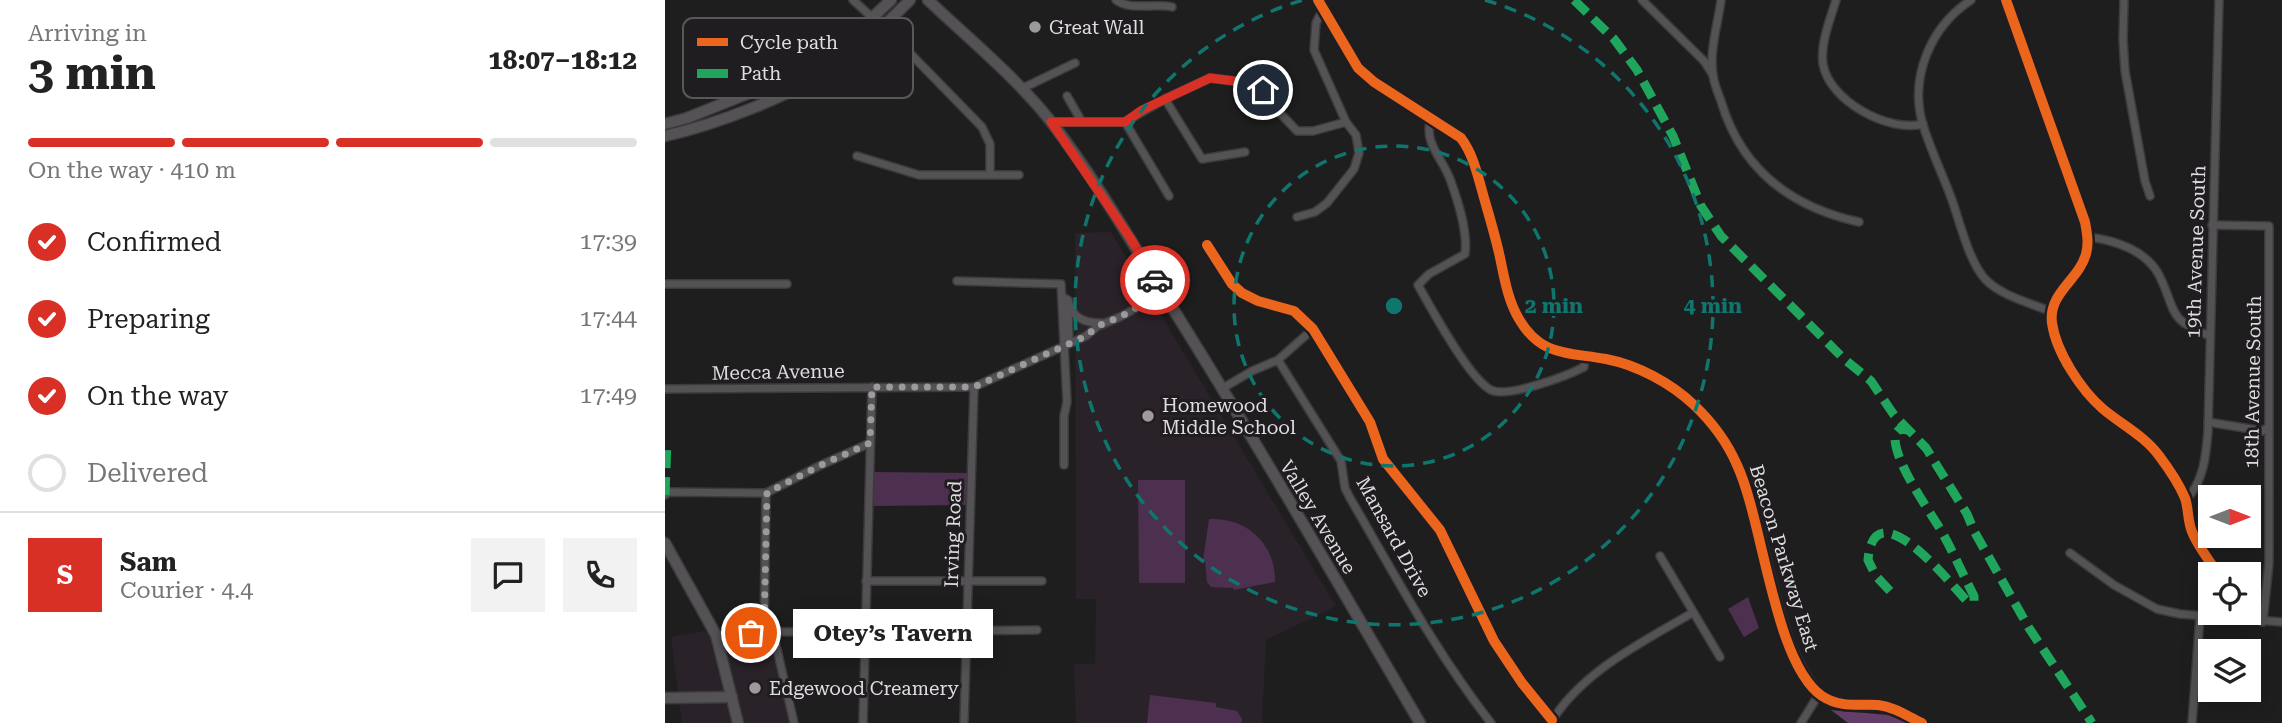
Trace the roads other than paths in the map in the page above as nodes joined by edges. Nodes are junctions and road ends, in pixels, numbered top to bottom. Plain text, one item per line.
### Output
1 (853, 0) edge
2 (891, 0) edge
3 (910, 0) edge
4 (928, 0) edge
5 (1116, 0) edge
6 (1642, 0) edge
7 (1721, 0) edge
8 (1836, 0) edge
9 (1971, 0) edge
10 (2006, 0) edge
11 (2124, 0) edge
12 (2220, 0) edge
13 (1162, 2) edge
14 (1321, 4) edge
15 (1172, 7) dead end
16 (870, 18) edge
17 (872, 18) edge
18 (891, 18) edge
19 (913, 56) edge
20 (1075, 63) dead end
21 (1713, 75) junction
22 (1021, 89) junction
23 (1067, 96) dead end
24 (737, 98) edge
25 (771, 98) edge
26 (1165, 99) junction
27 (1431, 119) junction
28 (1051, 122) junction
29 (1082, 122) junction
30 (1125, 122) junction
31 (1346, 122) junction
32 (665, 124) edge
33 (1923, 124) junction
34 (665, 136) edge
35 (1245, 152) dead end
36 (857, 156) dead end
37 (991, 174) junction
38 (1019, 175) dead end
39 (1169, 196) dead end
40 (2150, 196) dead end
41 (1297, 217) dead end
42 (1859, 222) dead end
43 (2212, 225) junction
44 (2088, 237) junction
45 (1207, 245) dead end
46 (957, 281) dead end
47 (665, 284) edge
48 (787, 284) dead end
49 (1163, 293) junction
50 (1065, 299) junction
51 (2052, 312) junction
52 (1105, 323) junction
53 (1313, 329) junction
54 (2210, 335) junction
55 (1066, 344) junction
56 (1585, 357) junction
57 (1278, 360) junction
58 (872, 387) junction
59 (974, 387) junction
60 (1223, 388) junction
61 (665, 389) edge
62 (2208, 422) junction
63 (2267, 428) junction
64 (870, 443) junction
65 (1064, 465) dead end
66 (767, 493) junction
67 (665, 495) edge
68 (2186, 500) junction
69 (665, 543) edge
70 (2070, 553) dead end
71 (1660, 556) dead end
72 (2210, 562) edge
73 (1042, 580) dead end
74 (866, 581) junction
75 (967, 581) junction
76 (1692, 613) junction
77 (2198, 616) edge
78 (2263, 622) joint
79 (2282, 622) edge
80 (2199, 625) edge
81 (1037, 629) dead end
82 (967, 631) junction
83 (768, 632) junction
84 (865, 632) junction
85 (716, 635) junction
86 (1720, 657) dead end
87 (1819, 694) junction
88 (732, 697) junction
89 (665, 698) edge
90 (1551, 721) edge
91 (739, 723) edge
92 (795, 723) edge
93 (863, 723) edge
94 (964, 723) edge
95 (1420, 723) edge
96 (1492, 723) edge
97 (1801, 723) edge
98 (1922, 723) edge
99 (2192, 723) edge

1 - 16 street
2 - 17 main road
3 - 18 main road
4 - 22 main road, Valley Avenue
5 - 13 street
6 - 21 street
7 - 21 street
8 - 33 street
9 - 33 street
10 - 44 street
11 - 40 street
12 - 43 street, 19th Avenue South
13 - 15 street
14 - 27 main road, Beacon Parkway East
14 - 31 street
19 - 37 street
20 - 22 street
21 - 42 street
22 - 28 main road, Valley Avenue
23 - 29 street
24 - 32 main road
25 - 34 main road
26 - 30 street
26 - 31 street
26 - 35 street
27 - 56 main road, Beacon Parkway East
27 - 56 street
28 - 29 street
28 - 49 main road, Valley Avenue
29 - 30 street
30 - 39 street
31 - 41 street
33 - 51 street
36 - 37 street
37 - 38 street
43 - 54 street, 19th Avenue South
43 - 63 street, 18th Avenue South
44 - 51 street
44 - 54 street
45 - 53 street
46 - 50 street
47 - 48 street
49 - 52 street, Mecca Avenue
49 - 60 main road, Valley Avenue
50 - 52 street
50 - 55 street
51 - 68 street
52 - 55 street, Mecca Avenue
53 - 57 street
53 - 90 street
54 - 62 street, 19th Avenue South
55 - 59 street, Mecca Avenue
55 - 65 street
56 - 87 main road, Beacon Parkway East
57 - 60 street
57 - 96 street, Mansard Drive
58 - 59 street, Mecca Avenue
58 - 61 street, Mecca Avenue
58 - 64 street
59 - 75 street, Irving Road
60 - 95 main road, Valley Avenue
62 - 63 street
62 - 68 street, 19th Avenue South
63 - 78 street, 18th Avenue South
64 - 66 street
64 - 74 street
66 - 67 street
66 - 83 street
68 - 72 street
69 - 85 main road
70 - 77 street
71 - 76 street
73 - 75 street
74 - 75 street
74 - 84 street
75 - 82 street, Irving Road
76 - 86 street
76 - 90 street
78 - 79 street
80 - 99 street
81 - 82 street
82 - 84 street
82 - 94 street, Irving Road
83 - 84 street
83 - 85 street
83 - 92 street
84 - 93 street
85 - 88 main road
87 - 97 street
87 - 98 street
88 - 89 main road
88 - 91 main road

